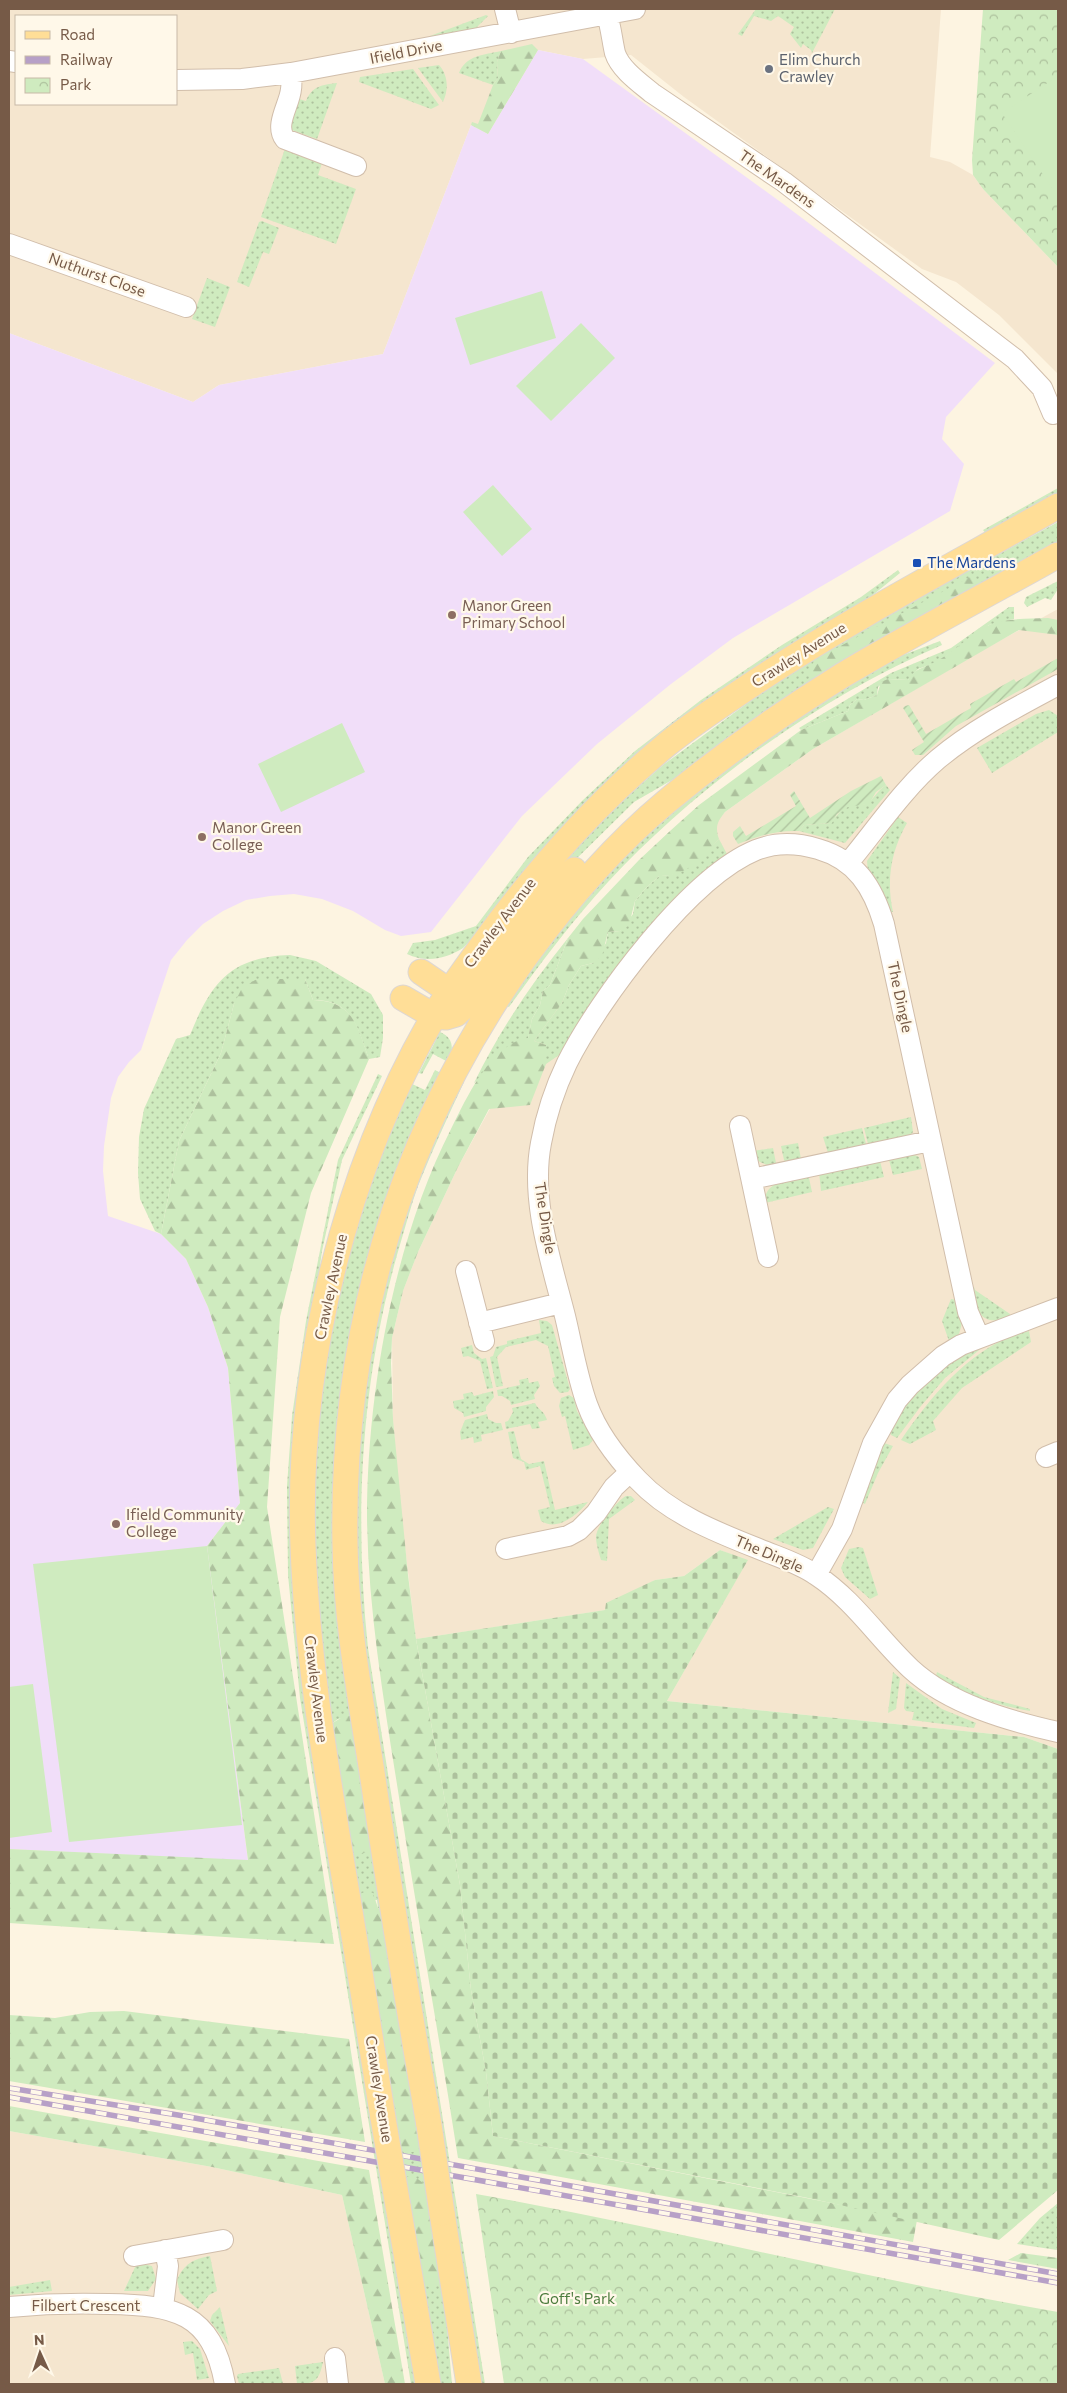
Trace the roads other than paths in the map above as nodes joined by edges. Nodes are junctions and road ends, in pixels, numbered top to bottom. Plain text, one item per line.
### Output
1 (505, 9) edge
2 (635, 9) edge
3 (607, 14) junction
4 (511, 33) junction
5 (291, 73) junction
6 (178, 80) edge
7 (356, 166) dead end
8 (9, 244) edge
9 (186, 307) dead end
10 (1054, 414) dead end
11 (1058, 506) edge
12 (1058, 554) edge
13 (1057, 689) edge
14 (665, 803) junction
15 (849, 862) junction
16 (473, 959) junction
17 (404, 998) dead end
18 (456, 1000) junction
19 (434, 1016) junction
20 (466, 1049) junction
21 (740, 1126) dead end
22 (930, 1141) junction
23 (752, 1179) junction
24 (768, 1257) dead end
25 (466, 1271) dead end
26 (562, 1303) junction
27 (1058, 1308) edge
28 (979, 1338) junction
29 (630, 1472) junction
30 (506, 1548) dead end
31 (816, 1575) junction
32 (1058, 1732) edge
33 (223, 2240) dead end
34 (165, 2250) junction
35 (134, 2256) dead end
36 (9, 2307) edge
37 (162, 2307) junction
38 (335, 2358) dead end
39 (225, 2384) edge
40 (338, 2384) edge
41 (428, 2384) edge
42 (469, 2384) edge

1 - 4 street
2 - 3 street, Ifield Drive
3 - 4 street, Ifield Drive
3 - 10 street, The Mardens
4 - 5 street, Ifield Drive
5 - 6 street, Ifield Drive
5 - 7 street
8 - 9 street, Nuthurst Close
11 - 16 main road, Crawley Avenue
12 - 14 main road
13 - 15 street
14 - 18 main road
14 - 20 main road
15 - 22 street, The Dingle
15 - 26 street, The Dingle
16 - 18 main road, Crawley Avenue
16 - 18 main road
17 - 19 main road
18 - 19 main road, Crawley Avenue
18 - 20 main road
19 - 41 main road, Crawley Avenue, bridge
20 - 42 main road, bridge
21 - 23 street
22 - 23 street
22 - 28 street, The Dingle
23 - 24 street
25 - 26 street
26 - 29 street, The Dingle
27 - 28 street, The Dingle
28 - 31 street, The Dingle
29 - 30 street
29 - 31 street, The Dingle
31 - 32 street, The Dingle
33 - 34 street
34 - 35 street
34 - 37 street, Filbert Crescent
36 - 37 street, Filbert Crescent
37 - 39 street, Filbert Crescent
38 - 40 street

